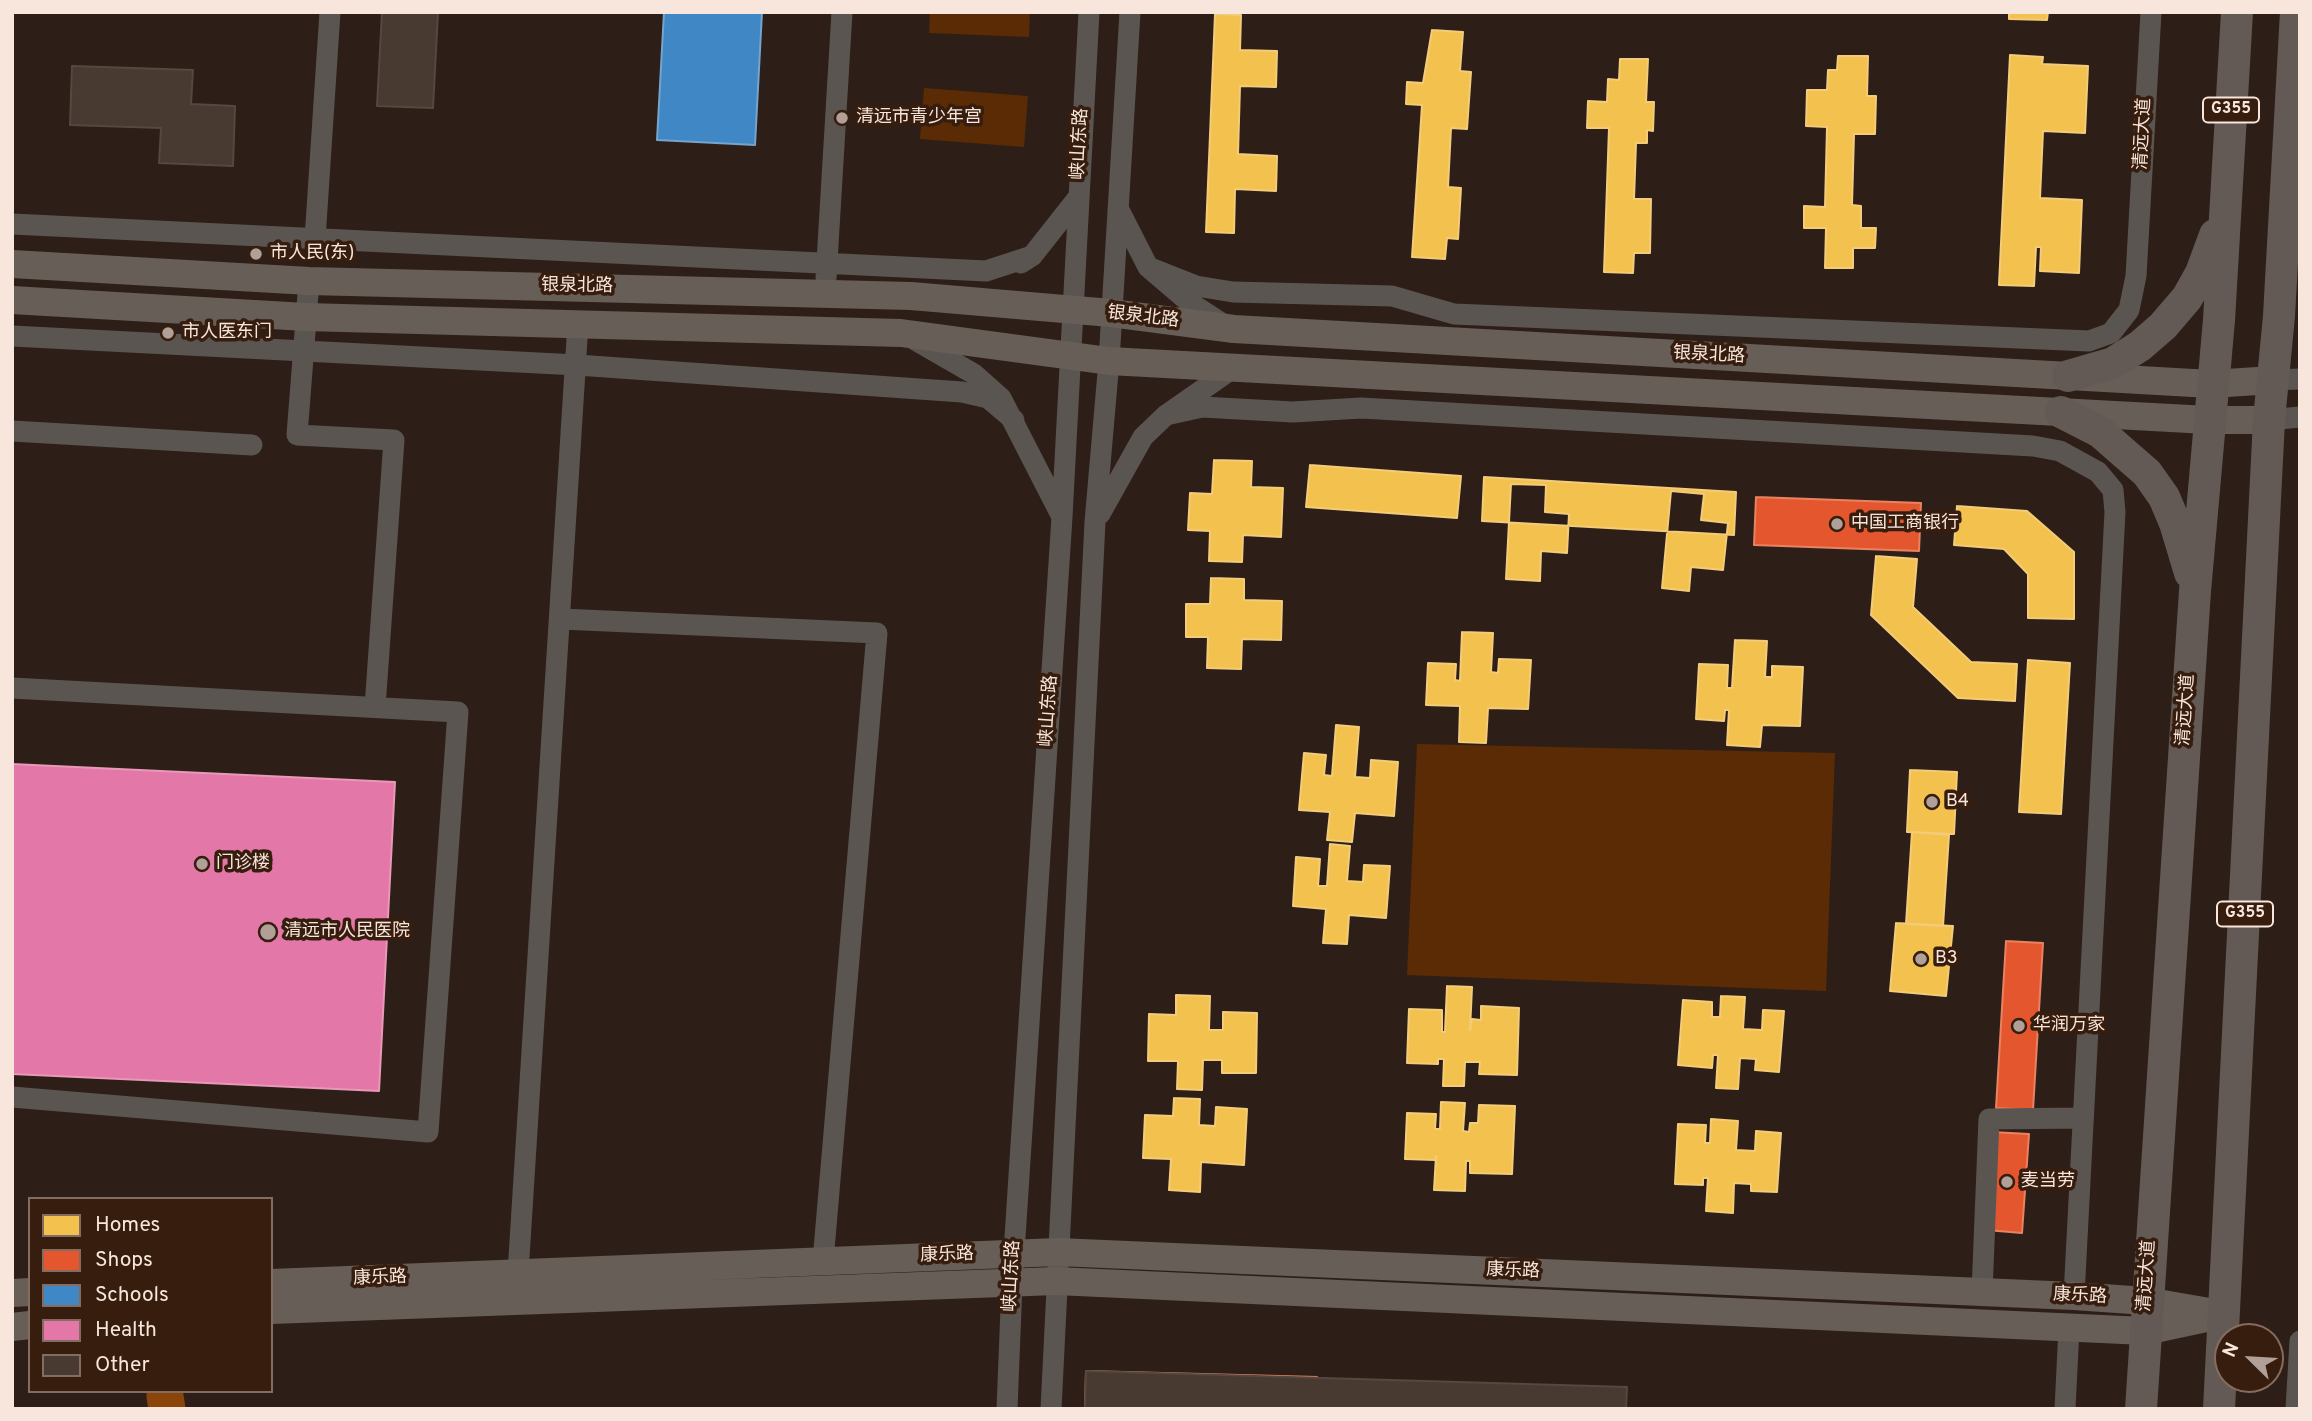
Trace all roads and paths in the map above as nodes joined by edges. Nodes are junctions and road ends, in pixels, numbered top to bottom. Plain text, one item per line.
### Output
1 (330, 12) edge
2 (842, 12) edge
3 (1089, 12) edge
4 (1130, 12) edge
5 (2151, 12) edge
6 (2237, 12) edge
7 (2296, 12) edge
8 (1077, 199) junction
9 (1118, 208) junction
10 (2226, 208) junction
11 (12, 223) edge
12 (315, 239) junction
13 (1032, 256) junction
14 (12, 264) edge
15 (827, 266) junction
16 (1149, 267) junction
17 (309, 281) junction
18 (824, 294) junction
19 (911, 296) junction
20 (12, 300) edge
21 (1073, 310) junction
22 (1111, 313) junction
23 (306, 317) junction
24 (578, 323) junction
25 (1234, 329) junction
26 (901, 333) junction
27 (12, 336) edge
28 (2070, 342) joint
29 (304, 351) junction
30 (1071, 359) junction
31 (1109, 361) junction
32 (577, 365) junction
33 (1232, 369) junction
34 (2068, 376) junction
35 (2286, 379) edge
36 (2211, 384) junction
37 (2061, 412) junction
38 (1166, 415) junction
39 (2300, 417) edge
40 (1014, 420) junction
41 (2208, 420) junction
42 (2269, 420) junction
43 (12, 431) edge
44 (252, 445) dead end
45 (1062, 517) junction
46 (1095, 522) junction
47 (2195, 591) junction
48 (561, 619) junction
49 (12, 688) edge
50 (375, 707) junction
51 (12, 1097) edge
52 (2083, 1118) junction
53 (1058, 1252) junction
54 (1014, 1253) junction
55 (822, 1261) junction
56 (518, 1273) junction
57 (1056, 1281) junction
58 (273, 1283) edge
59 (1012, 1283) junction
60 (1982, 1292) junction
61 (2074, 1296) junction
62 (273, 1310) edge
63 (2225, 1314) junction
64 (2145, 1316) junction
65 (2069, 1328) junction
66 (2300, 1341) edge
67 (1007, 1409) edge
68 (1051, 1409) edge
69 (2065, 1409) edge
70 (2141, 1409) edge
71 (2219, 1409) edge
72 (2296, 1409) edge

1 - 12 street
2 - 15 street
3 - 8 street, 峡山东路
4 - 9 street, 峡山东路
5 - 28 street, 清远大道
6 - 10 highway, 清远大道 / G355
7 - 35 highway, G355
8 - 13 street
8 - 21 street, 峡山东路
9 - 16 street
9 - 22 street, 峡山东路
10 - 34 highway
10 - 36 highway, 清远大道 / G355
11 - 12 street, 银泉北路
12 - 15 street, 银泉北路
13 - 15 street, 银泉北路
13 - 19 street
14 - 17 main road, 银泉北路
15 - 18 street
16 - 25 street
16 - 28 street, 银泉北路
17 - 18 main road, 银泉北路
17 - 23 street
18 - 19 main road, 银泉北路
19 - 21 main road, 银泉北路
20 - 23 main road, 银泉北路
21 - 22 main road, 银泉北路
21 - 30 street, 峡山东路
22 - 25 main road, 银泉北路
22 - 31 street, 峡山东路
23 - 24 main road, 银泉北路
23 - 29 street
24 - 26 main road, 银泉北路
24 - 32 street
25 - 34 main road, 银泉北路
26 - 30 main road, 银泉北路
26 - 40 street
27 - 29 street
29 - 32 street
29 - 50 street
30 - 31 main road, 银泉北路
30 - 45 street, 峡山东路
31 - 33 main road, 银泉北路
31 - 46 street, 峡山东路
32 - 40 street
32 - 48 street
33 - 37 main road, 银泉北路
33 - 38 street
34 - 36 main road, 银泉北路
35 - 36 main road, 银泉北路
35 - 42 highway, G355
36 - 41 highway, 清远大道 / G355
37 - 41 main road, 银泉北路
37 - 47 highway
38 - 46 street
38 - 52 street
39 - 42 street
40 - 45 street
41 - 42 main road, 银泉北路
41 - 47 highway, 清远大道 / G355
42 - 63 highway, G355
43 - 44 street
45 - 54 street, 峡山东路
46 - 53 street, 峡山东路
47 - 64 highway, 清远大道 / G355
48 - 55 street
48 - 56 street
49 - 50 street
50 - 51 street
52 - 60 street
52 - 61 street
53 - 54 main road, 康乐路
53 - 57 street, 峡山东路
53 - 60 main road, 康乐路
54 - 55 main road, 康乐路
54 - 59 street, 峡山东路
55 - 56 main road, 康乐路
56 - 58 main road, 康乐路
57 - 59 main road, 康乐路
57 - 65 main road, 康乐路
57 - 68 street, 峡山东路
59 - 62 main road, 康乐路
59 - 67 street, 峡山东路
60 - 61 main road, 康乐路
61 - 64 main road, 康乐路
63 - 64 main road, 康乐路
63 - 71 highway, G355
64 - 65 main road, 康乐路
64 - 70 highway, 清远大道 / G355
65 - 69 street
66 - 72 street

